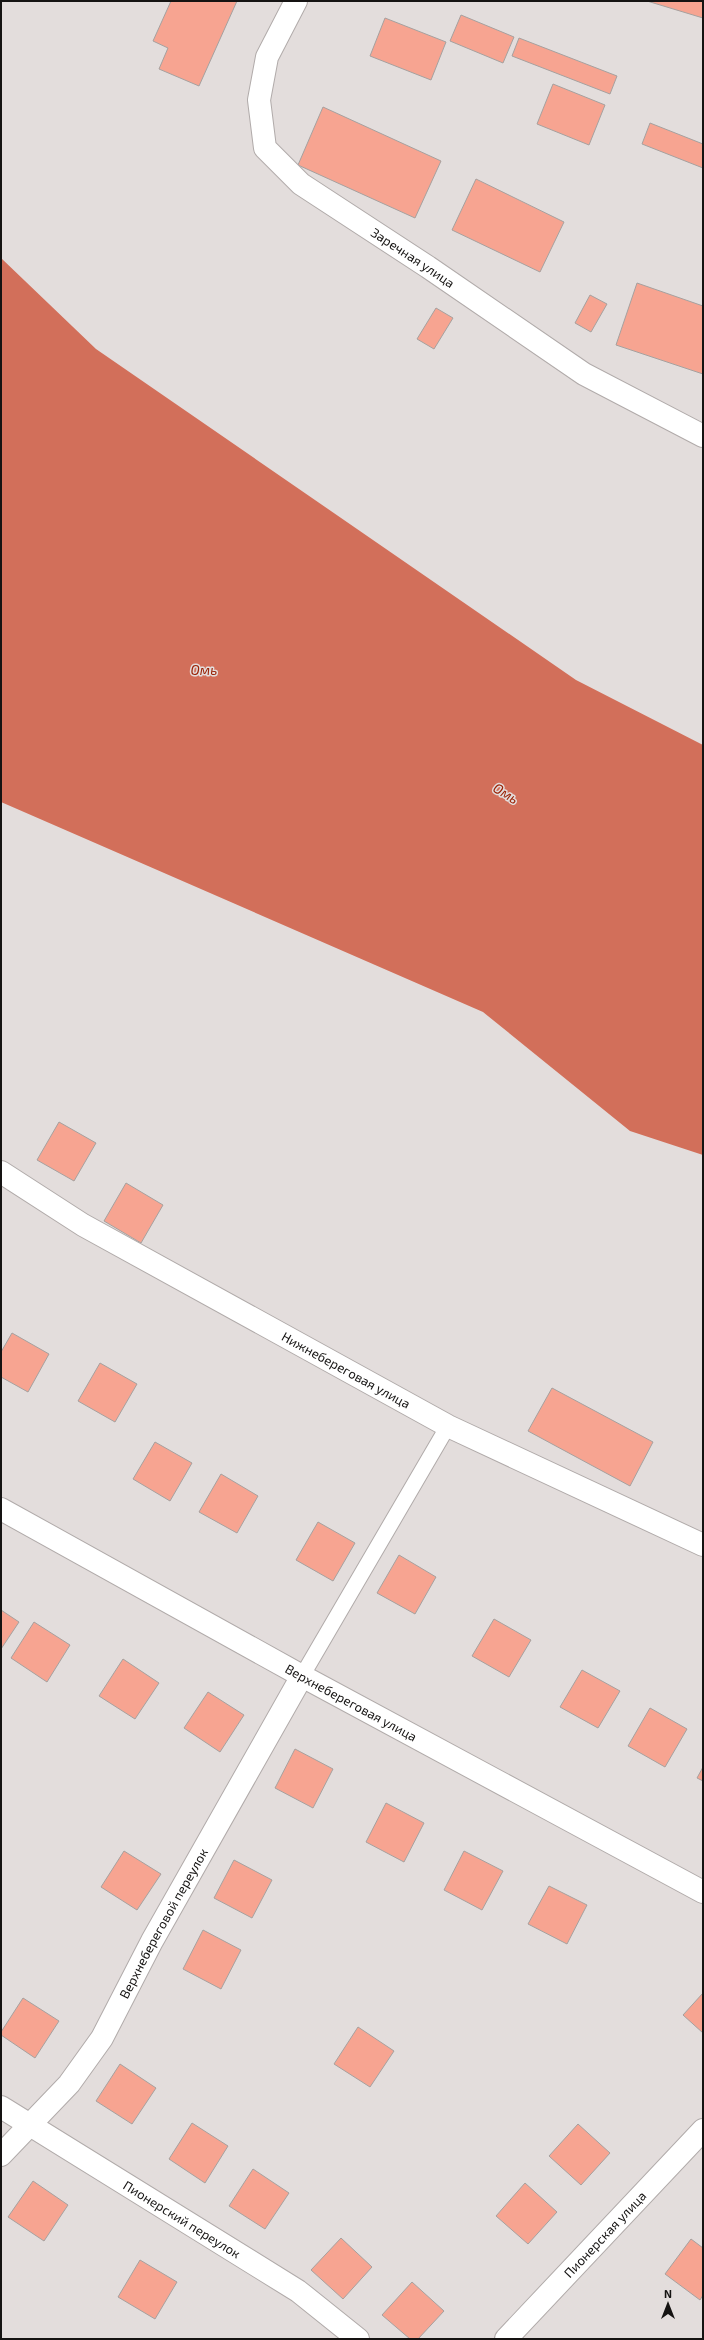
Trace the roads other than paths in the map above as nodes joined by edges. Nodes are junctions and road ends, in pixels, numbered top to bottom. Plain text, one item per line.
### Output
1 (296, 1) edge
2 (703, 436) edge
3 (1, 1172) edge
4 (448, 1426) junction
5 (1, 1509) edge
6 (703, 1545) edge
7 (302, 1676) junction
8 (703, 1892) edge
9 (1, 2106) edge
10 (29, 2124) junction
11 (703, 2130) edge
12 (1, 2154) edge
13 (358, 2339) edge
14 (506, 2339) edge

1 - 2 street, Заречная улица
3 - 4 street, Нижнебереговая улица
4 - 6 street, Нижнебереговая улица
4 - 7 lane
5 - 7 street, Верхнебереговая улица
7 - 8 street, Верхнебереговая улица
7 - 10 street, Верхнебереговой переулок
9 - 10 street, Пионерский переулок
10 - 12 street, Верхнебереговой переулок
10 - 13 street, Пионерский переулок
11 - 14 street, Пионерская улица

